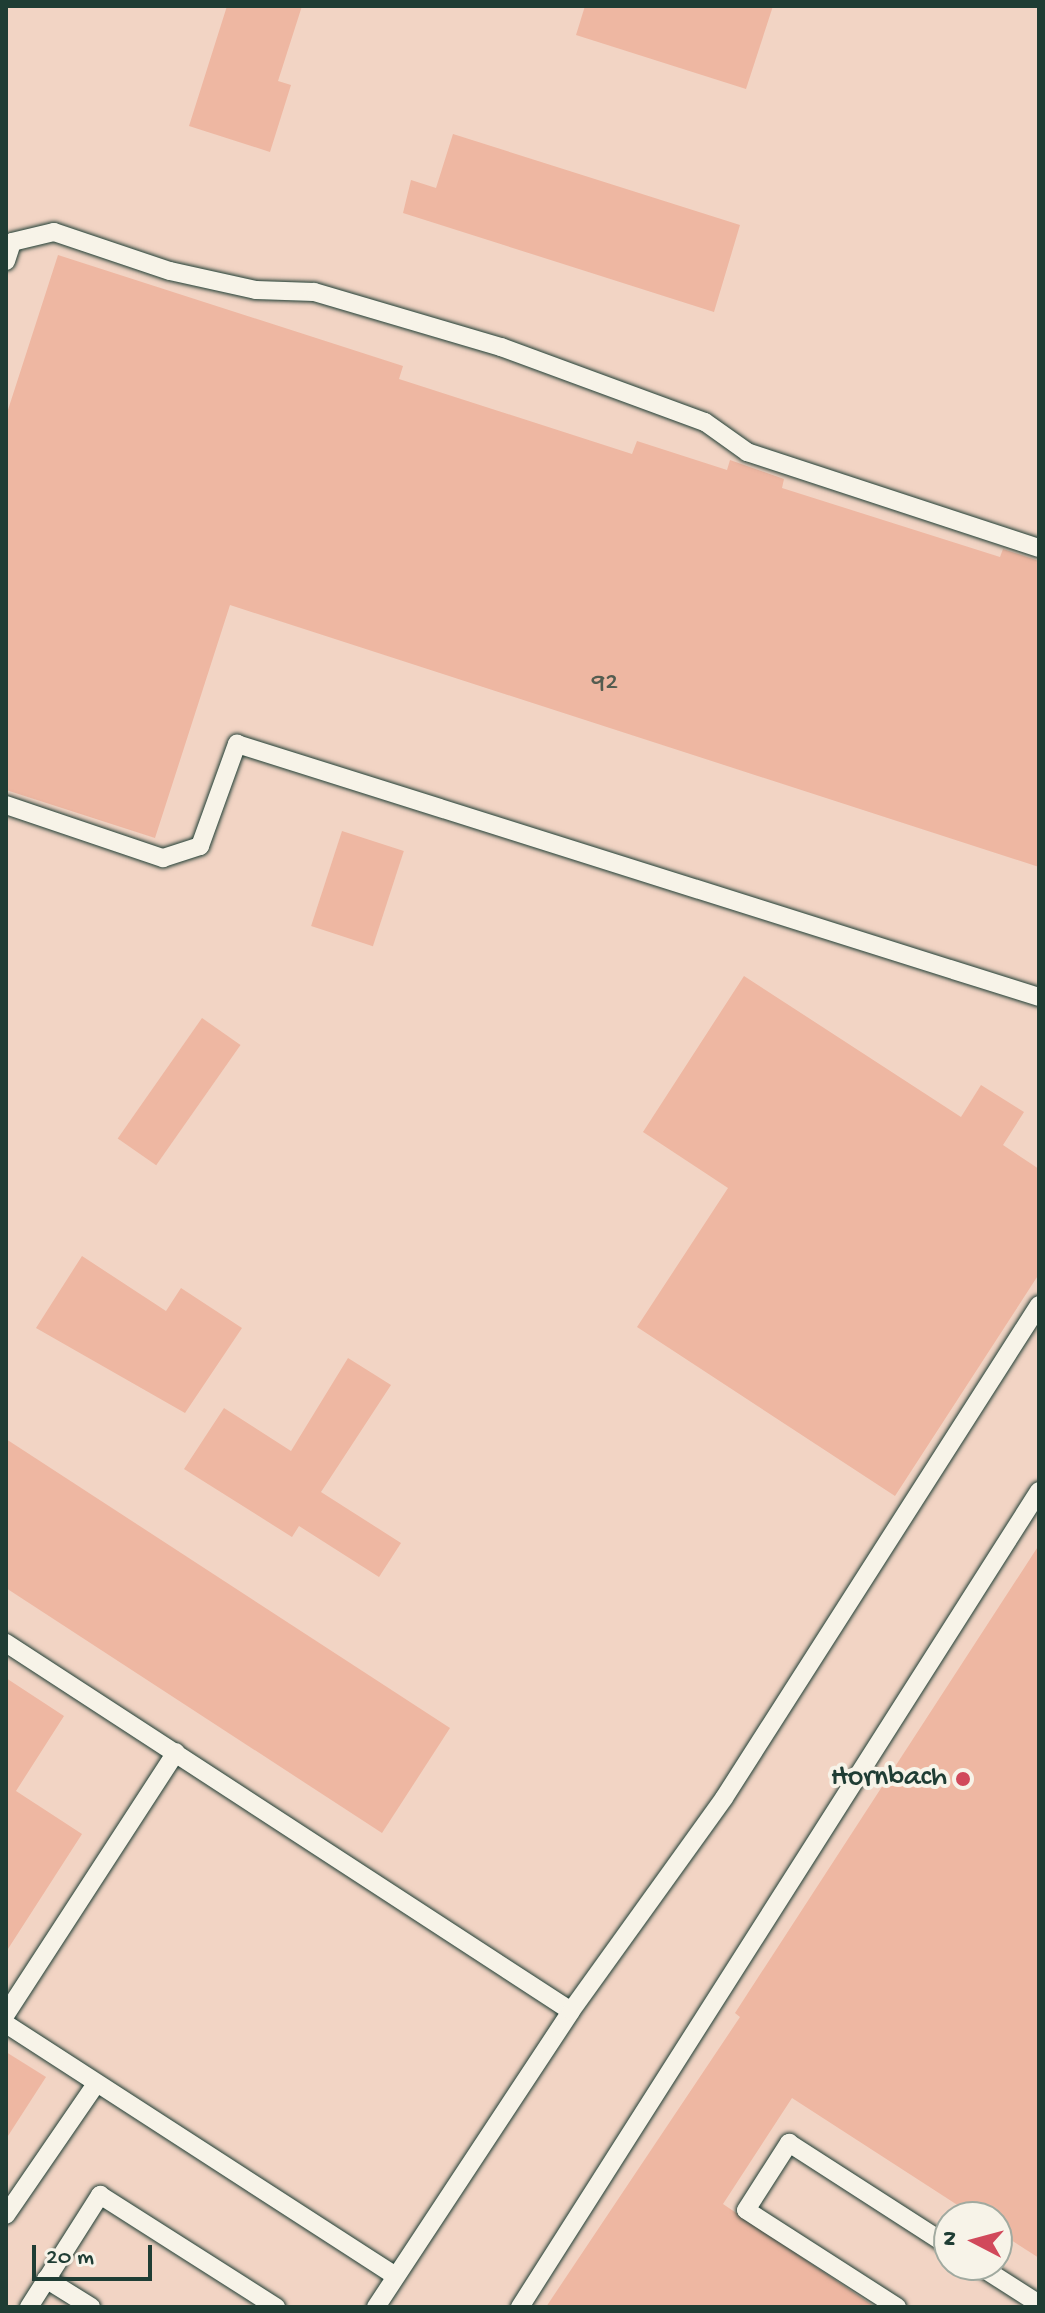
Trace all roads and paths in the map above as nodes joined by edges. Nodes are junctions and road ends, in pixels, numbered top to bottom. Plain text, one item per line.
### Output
1 (6, 261) edge
2 (1039, 548) edge
3 (6, 805) edge
4 (1039, 997) edge
5 (1039, 1305) edge
6 (1039, 1491) edge
7 (6, 1643) edge
8 (176, 1752) junction
9 (571, 2011) junction
10 (6, 2014) edge
11 (6, 2024) edge
12 (96, 2084) junction
13 (6, 2215) edge
14 (933, 2236) edge
15 (393, 2274) junction
16 (46, 2279) junction
17 (1003, 2281) edge
18 (1039, 2304) edge
19 (29, 2307) edge
20 (91, 2307) edge
21 (276, 2307) edge
22 (376, 2307) edge
23 (520, 2307) edge
24 (897, 2307) edge

1 - 2 lane
3 - 4 lane
5 - 9 lane
6 - 23 lane
7 - 8 lane
8 - 9 lane
8 - 10 lane
9 - 15 lane
11 - 12 lane
12 - 13 lane
12 - 15 lane
14 - 24 lane
15 - 22 lane
16 - 19 lane
16 - 20 lane
16 - 21 lane
17 - 18 lane

